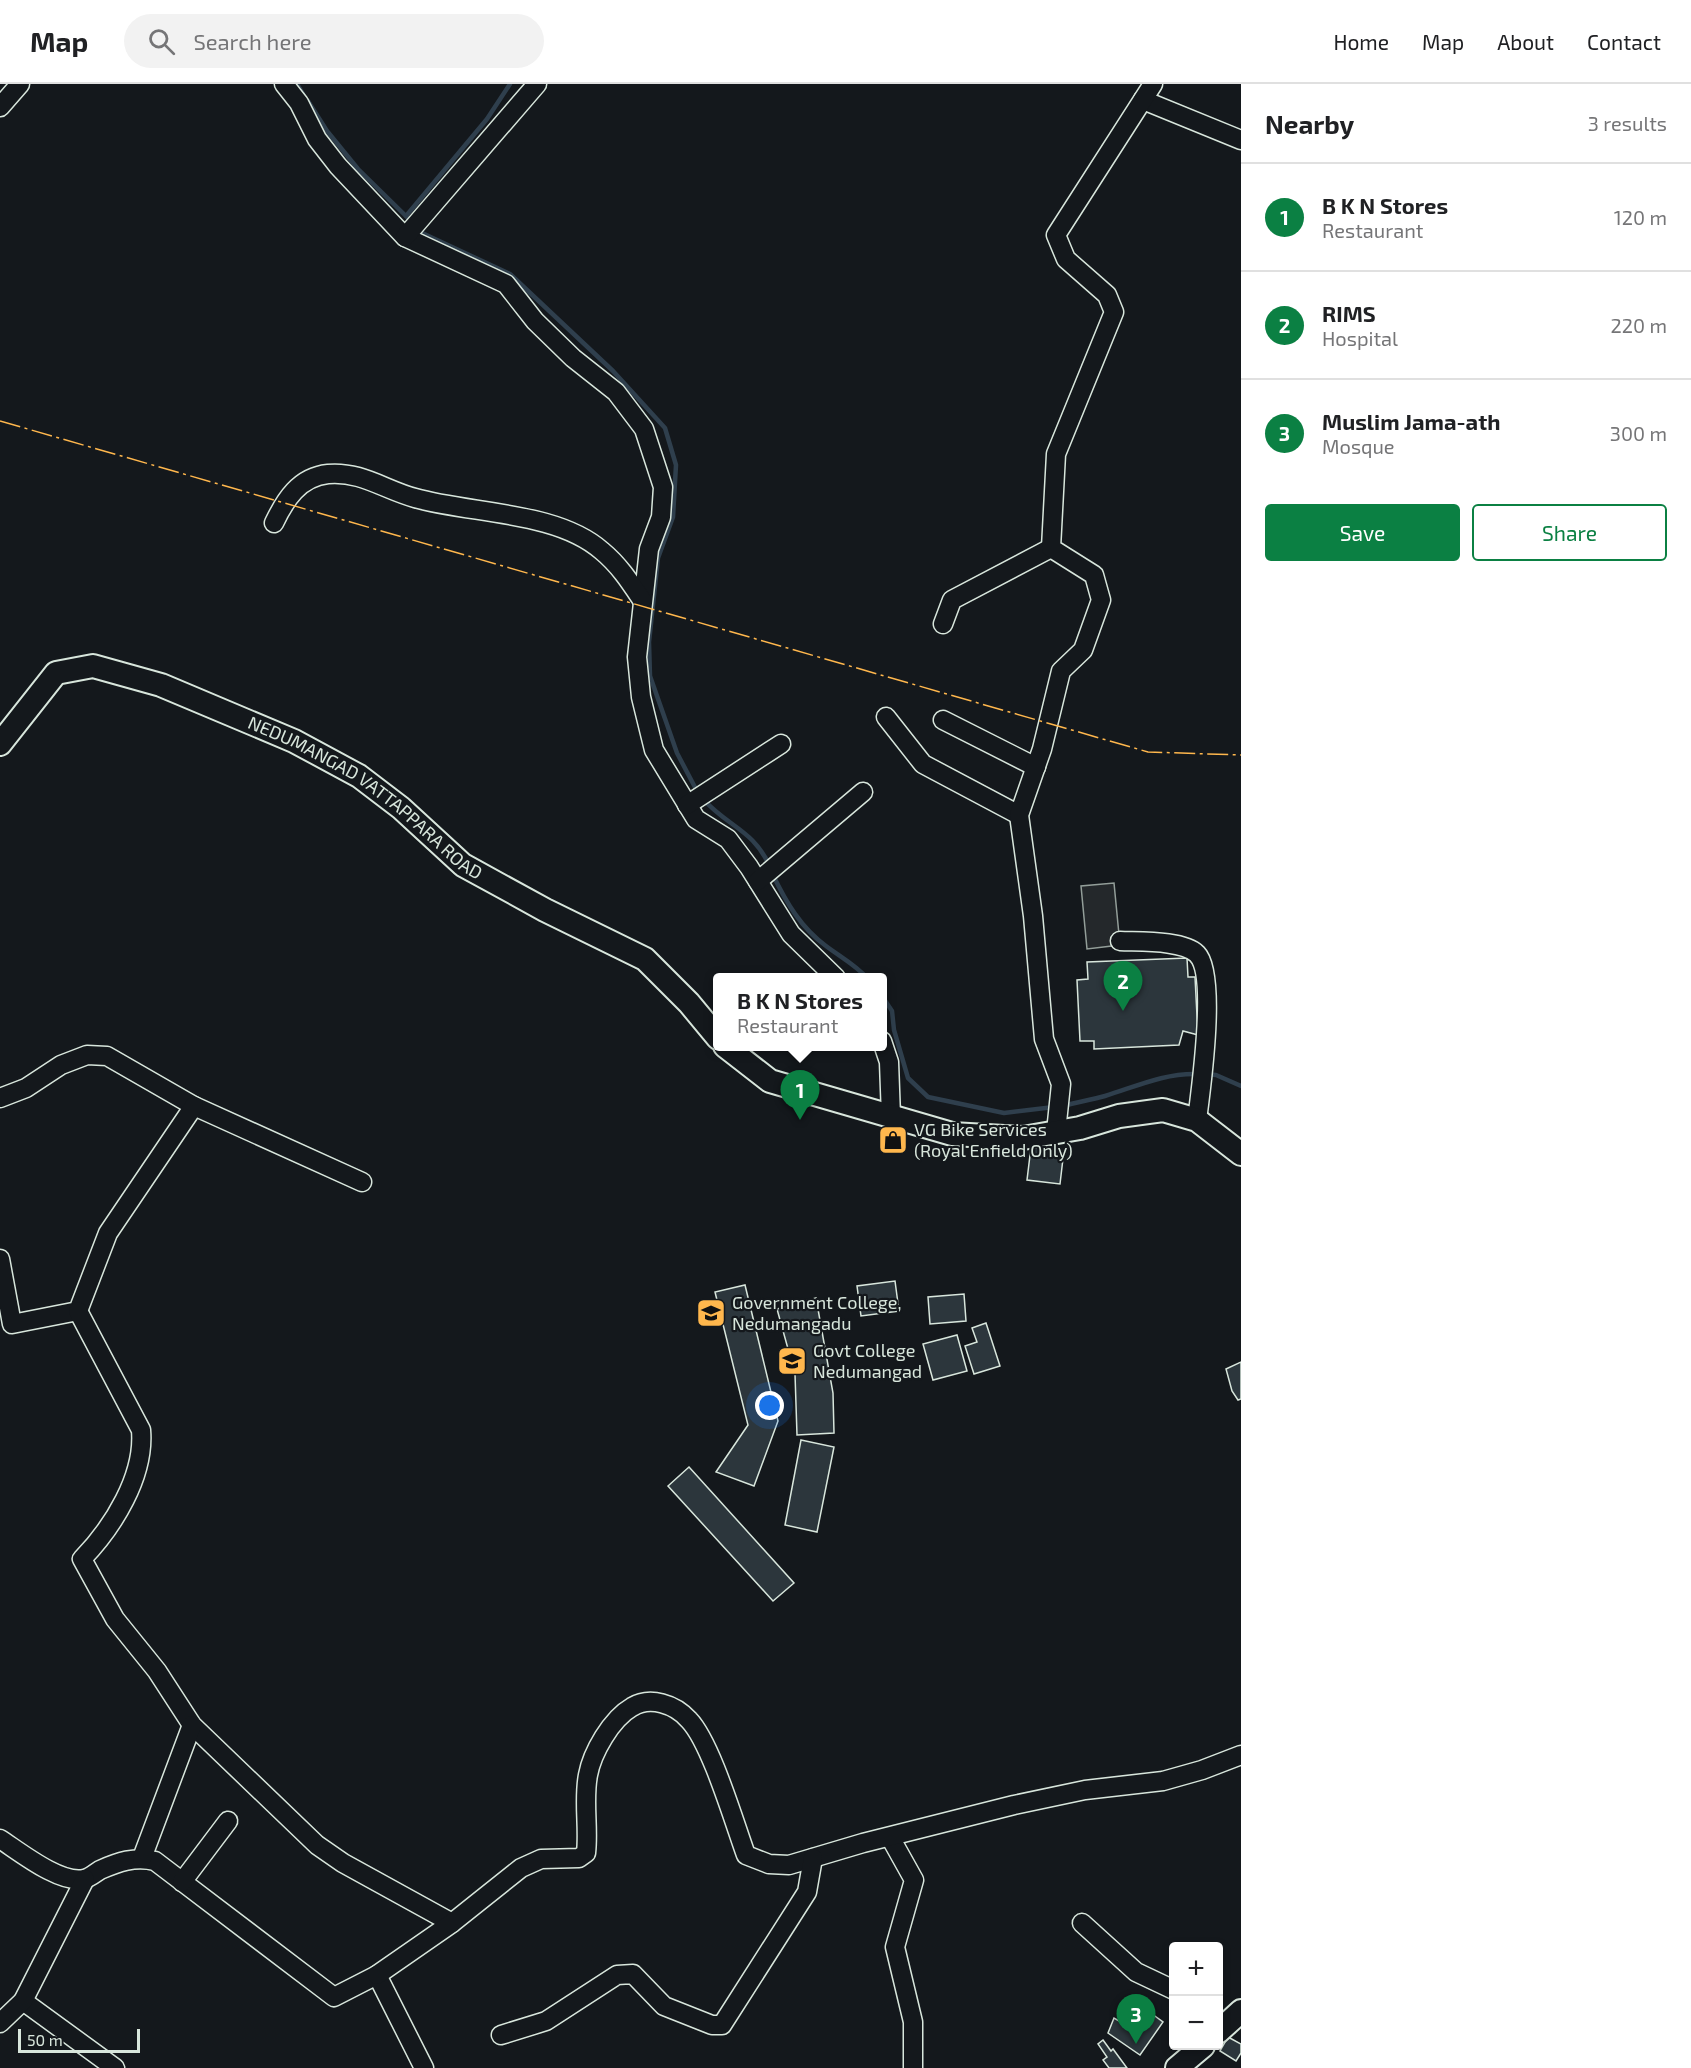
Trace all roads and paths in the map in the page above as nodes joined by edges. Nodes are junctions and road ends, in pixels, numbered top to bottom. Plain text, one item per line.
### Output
1 (20, 84) edge
2 (284, 84) edge
3 (537, 84) edge
4 (1153, 84) edge
5 (1143, 100) junction
6 (0, 107) edge
7 (1241, 140) edge
8 (405, 237) junction
9 (274, 523) dead end
10 (1051, 548) junction
11 (642, 600) junction
12 (943, 624) dead end
13 (886, 717) dead end
14 (944, 720) dead end
15 (0, 744) edge
16 (781, 744) dead end
17 (1035, 767) junction
18 (863, 792) dead end
19 (687, 805) junction
20 (1019, 815) junction
21 (758, 881) junction
22 (1120, 941) dead end
23 (831, 973) edge
24 (713, 1033) edge
25 (730, 1051) edge
26 (885, 1051) edge
27 (0, 1098) edge
28 (194, 1106) junction
29 (891, 1117) junction
30 (1197, 1120) junction
31 (1056, 1132) junction
32 (1241, 1154) edge
33 (362, 1182) dead end
34 (0, 1259) edge
35 (78, 1311) junction
36 (192, 1725) junction
37 (1241, 1755) edge
38 (228, 1821) dead end
39 (890, 1837) junction
40 (0, 1839) edge
41 (142, 1858) junction
42 (813, 1858) junction
43 (85, 1879) junction
44 (182, 1882) junction
45 (452, 1923) junction
46 (1082, 1923) dead end
47 (377, 1975) junction
48 (1169, 1988) edge
49 (22, 2001) junction
50 (0, 2023) edge
51 (501, 2035) dead end
52 (1198, 2050) edge
53 (416, 2065) edge
54 (115, 2068) edge
55 (914, 2068) edge
56 (1178, 2068) edge

1 - 6 street
2 - 8 street
3 - 8 street
4 - 5 street
5 - 7 street
5 - 10 street
8 - 11 street
9 - 11 street
10 - 12 street
10 - 17 street
11 - 19 street
13 - 20 street
14 - 17 street
15 - 24 main road, NEDUMANGAD VATTAPPARA ROAD
16 - 19 street
17 - 20 street
18 - 21 street
19 - 21 street
20 - 31 street
21 - 23 street
22 - 30 street
25 - 29 main road
26 - 29 street
27 - 28 street
28 - 33 street
28 - 35 street
29 - 31 main road
30 - 31 main road
30 - 32 main road
34 - 35 street
35 - 36 street
36 - 41 street
36 - 45 street
37 - 39 street
38 - 44 street
39 - 42 street
39 - 55 street
40 - 43 street
41 - 43 street
41 - 44 street
42 - 45 street
42 - 51 street
43 - 49 street
44 - 47 street
45 - 47 street
46 - 48 street
47 - 53 street
49 - 50 street
49 - 54 street
52 - 56 main road

